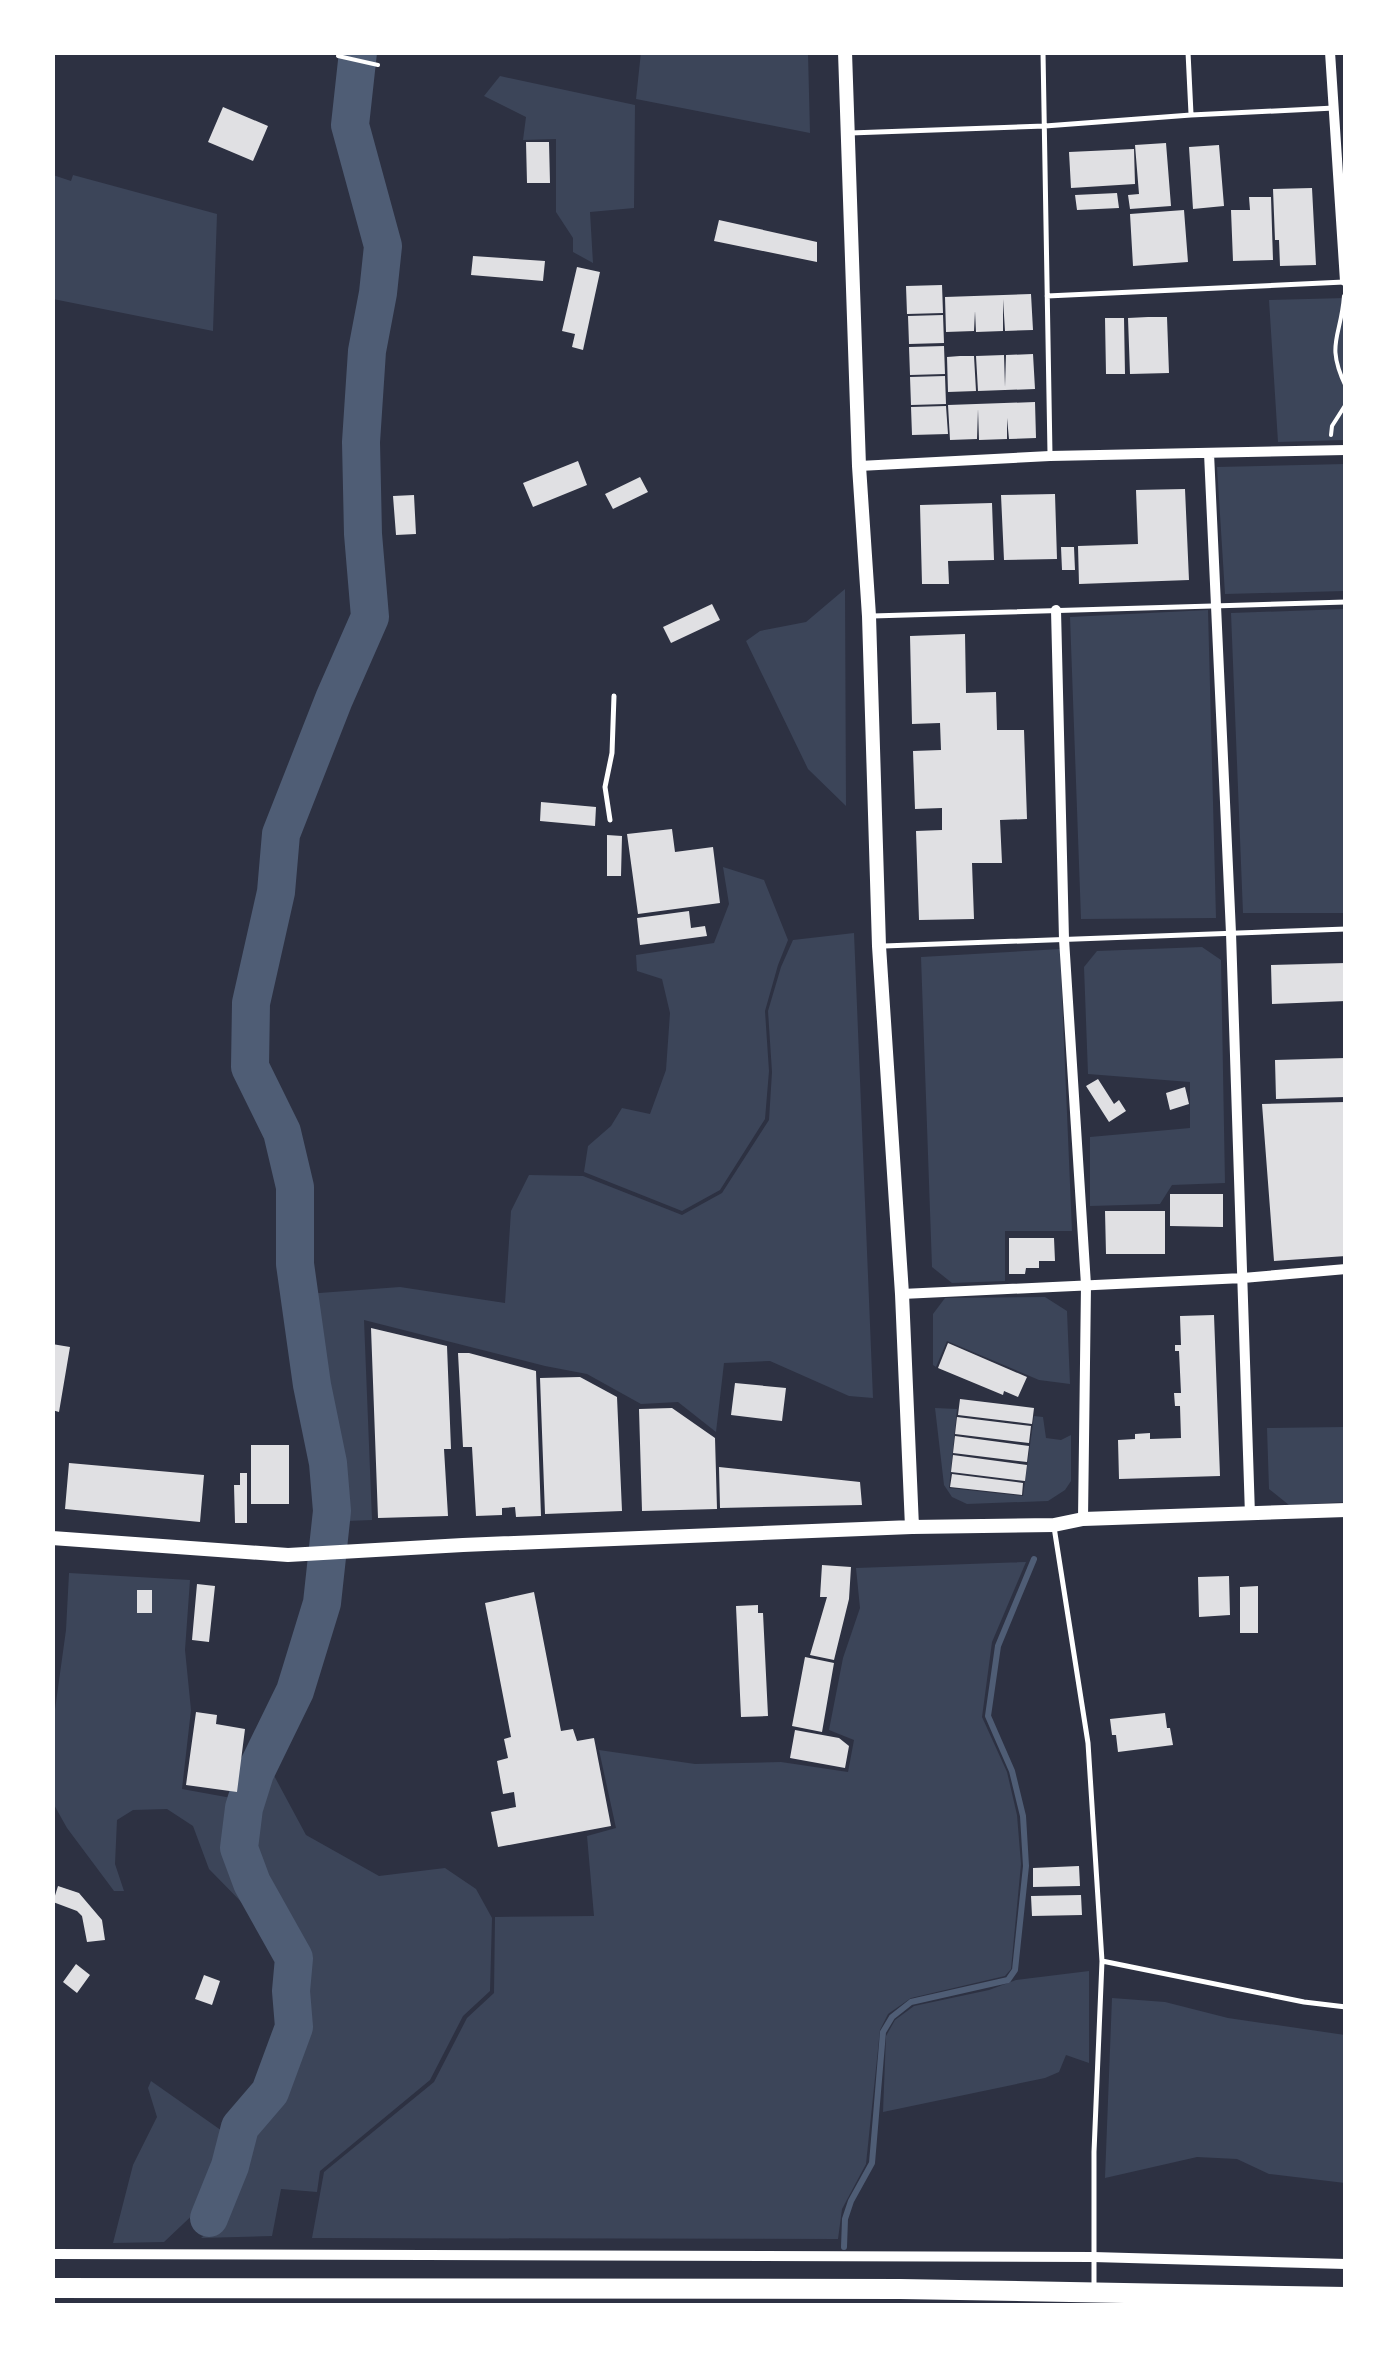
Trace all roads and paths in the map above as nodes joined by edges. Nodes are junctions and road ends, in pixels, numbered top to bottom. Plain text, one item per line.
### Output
1 (845, 52) edge
2 (1044, 52) edge
3 (1188, 52) edge
4 (1330, 52) edge
5 (338, 56) dead end
6 (378, 65) dead end
7 (1334, 108) junction
8 (1190, 115) junction
9 (1044, 126) junction
10 (847, 133) junction
11 (1345, 282) edge
12 (1047, 296) junction
13 (1346, 387) edge
14 (1346, 404) edge
15 (1330, 450) junction
16 (1346, 450) edge
17 (1209, 453) junction
18 (1050, 456) junction
19 (859, 466) junction
20 (1346, 602) edge
21 (1215, 605) junction
22 (1056, 610) junction
23 (869, 616) junction
24 (614, 696) dead end
25 (610, 820) dead end
26 (1346, 929) edge
27 (1231, 933) junction
28 (1064, 939) junction
29 (880, 946) junction
30 (1346, 1269) edge
31 (1243, 1278) junction
32 (1086, 1285) junction
33 (902, 1294) junction
34 (1346, 1510) edge
35 (1250, 1515) junction
36 (1083, 1519) junction
37 (1054, 1525) junction
38 (912, 1527) junction
39 (52, 1538) edge
40 (1102, 1961) junction
41 (1346, 2007) edge
42 (52, 2254) edge
43 (1093, 2258) junction
44 (1346, 2264) edge
45 (52, 2288) edge
46 (1346, 2296) edge
47 (1095, 2306) edge

1 - 10 street
2 - 9 lane
3 - 8 lane
4 - 7 street
5 - 6 path
7 - 8 lane
7 - 11 street
8 - 9 lane
9 - 10 lane
9 - 12 lane
10 - 19 street
11 - 12 lane
11 - 13 path
12 - 18 lane
14 - 15 path
15 - 16 street
15 - 17 street
17 - 18 street
17 - 21 street
18 - 19 street
19 - 23 street
20 - 21 lane
21 - 22 lane
21 - 27 street
22 - 23 lane
22 - 28 street
23 - 29 street
24 - 25 lane
26 - 27 lane
27 - 28 lane
27 - 31 street
28 - 29 lane
28 - 32 street
29 - 33 street
30 - 31 street
31 - 32 street
31 - 35 street
32 - 33 street
32 - 36 street
33 - 38 street
34 - 35 street
35 - 36 street
36 - 37 street
37 - 38 street
37 - 40 lane
38 - 39 street
40 - 41 lane
40 - 43 lane
42 - 43 street
43 - 44 street
43 - 47 lane
45 - 46 highway

